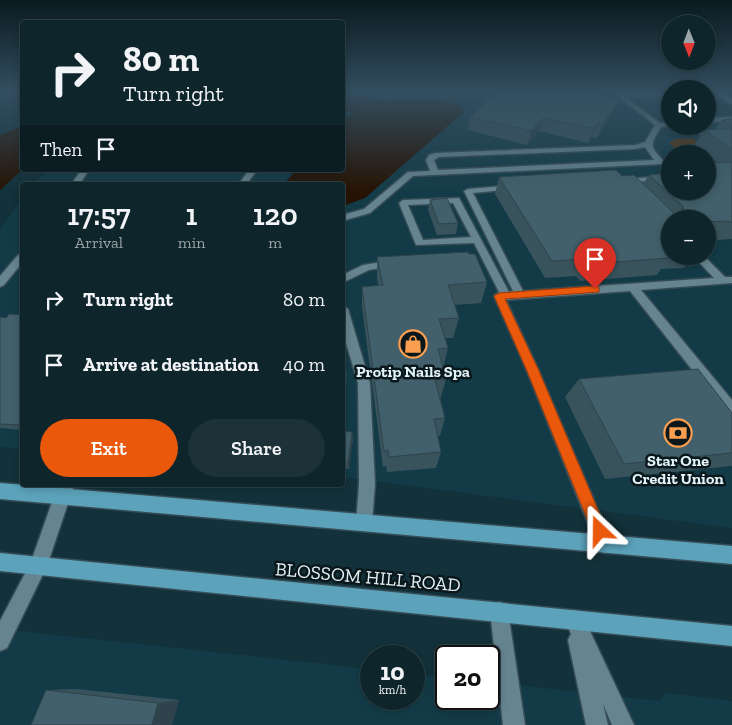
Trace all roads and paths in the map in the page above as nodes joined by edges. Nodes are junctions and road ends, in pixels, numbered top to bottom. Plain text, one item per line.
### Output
1 (659, 125) edge
2 (649, 147) junction
3 (543, 150) junction
4 (558, 167) junction
5 (252, 172) edge
6 (435, 173) junction
7 (661, 179) edge
8 (245, 182) edge
9 (612, 182) edge
10 (524, 186) edge
11 (345, 217) edge
12 (476, 240) junction
13 (20, 259) edge
14 (404, 262) edge
15 (474, 265) edge
16 (489, 265) junction
17 (709, 265) edge
18 (345, 278) edge
19 (728, 280) edge
20 (0, 283) edge
21 (633, 286) junction
22 (520, 295) junction
23 (506, 296) junction
24 (345, 319) edge
25 (732, 410) edge
26 (0, 491) edge
27 (65, 491) edge
28 (364, 523) junction
29 (605, 544) junction
30 (732, 555) edge
31 (0, 562) edge
32 (38, 566) junction
33 (499, 611) junction
34 (574, 619) junction
35 (732, 636) edge
36 (0, 641) edge
37 (514, 725) edge
38 (597, 725) edge
39 (623, 725) edge

1 - 2 street
2 - 3 street
2 - 4 street
3 - 4 street
3 - 6 street
4 - 6 street
5 - 8 street
6 - 11 street
7 - 9 street
10 - 22 street
12 - 12 street
12 - 16 street
13 - 20 street
14 - 18 street
15 - 16 street
16 - 23 street
17 - 19 street
19 - 21 street
21 - 22 street
21 - 25 street
22 - 23 street
23 - 29 street
24 - 28 street
26 - 27 main road
27 - 28 main road
27 - 32 street
28 - 29 main road
29 - 30 main road
31 - 32 main road, BLOSSOM HILL ROAD
32 - 33 main road, BLOSSOM HILL ROAD
32 - 36 street
33 - 34 main road, BLOSSOM HILL ROAD
33 - 37 street
34 - 35 main road, BLOSSOM HILL ROAD
34 - 38 street
34 - 39 street

